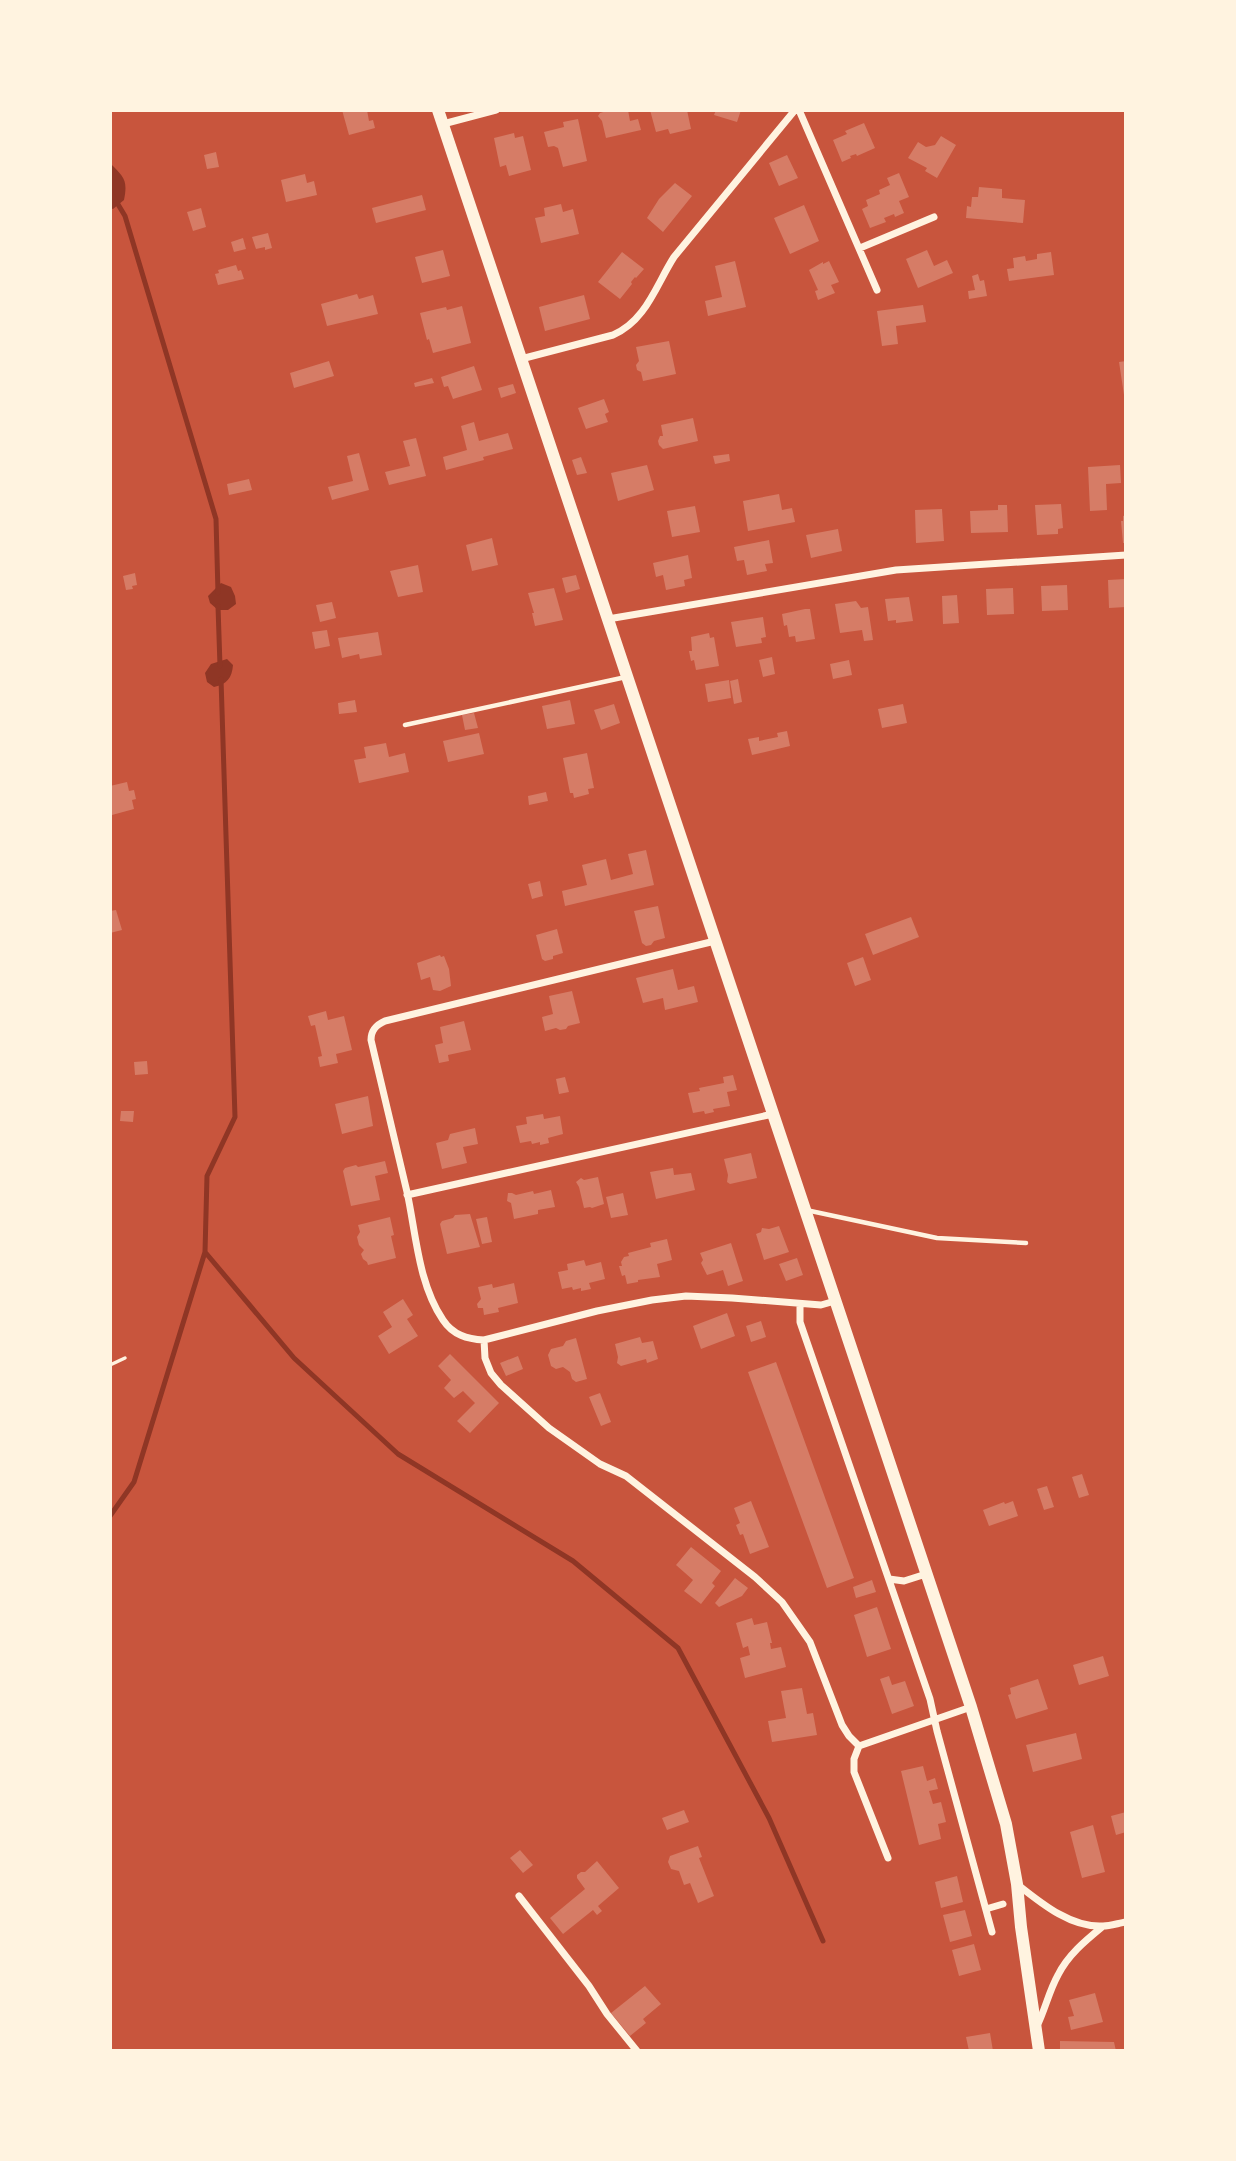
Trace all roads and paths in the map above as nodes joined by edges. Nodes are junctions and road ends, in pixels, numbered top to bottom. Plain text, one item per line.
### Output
1 (438, 110) edge
2 (496, 110) edge
3 (797, 110) edge
4 (443, 124) junction
5 (933, 217) dead end
6 (860, 248) junction
7 (877, 290) dead end
8 (521, 359) junction
9 (1126, 555) edge
10 (608, 620) junction
11 (627, 677) junction
12 (405, 724) dead end
13 (715, 941) junction
14 (773, 1114) junction
15 (407, 1195) junction
16 (805, 1209) junction
17 (1026, 1243) dead end
18 (835, 1301) junction
19 (800, 1304) junction
20 (484, 1340) junction
21 (125, 1358) dead end
22 (110, 1366) edge
23 (926, 1574) junction
24 (889, 1579) junction
25 (971, 1706) junction
26 (934, 1719) junction
27 (859, 1746) junction
28 (888, 1858) dead end
29 (1017, 1884) junction
30 (519, 1896) dead end
31 (1003, 1904) dead end
32 (986, 1909) junction
33 (1126, 1922) edge
34 (1102, 1927) junction
35 (992, 1932) dead end
36 (1035, 2031) junction
37 (637, 2051) edge
38 (1039, 2051) edge

1 - 4 street
2 - 4 street
3 - 6 street
3 - 8 street
4 - 8 street
5 - 6 street
6 - 7 street
8 - 10 street
9 - 10 street
10 - 11 street
11 - 12 lane
11 - 13 street
13 - 14 street
13 - 15 street
14 - 15 street
14 - 16 street
15 - 20 street
16 - 17 lane
16 - 18 street
18 - 19 street
18 - 23 street
19 - 20 street
19 - 24 street
20 - 27 street
21 - 22 path
23 - 24 street
23 - 25 street
24 - 26 street
25 - 26 street
25 - 29 street
26 - 27 street
26 - 32 street
27 - 28 street
29 - 34 street
29 - 36 street
30 - 37 street
31 - 32 street
32 - 35 street
33 - 34 street
34 - 36 street
36 - 38 street

